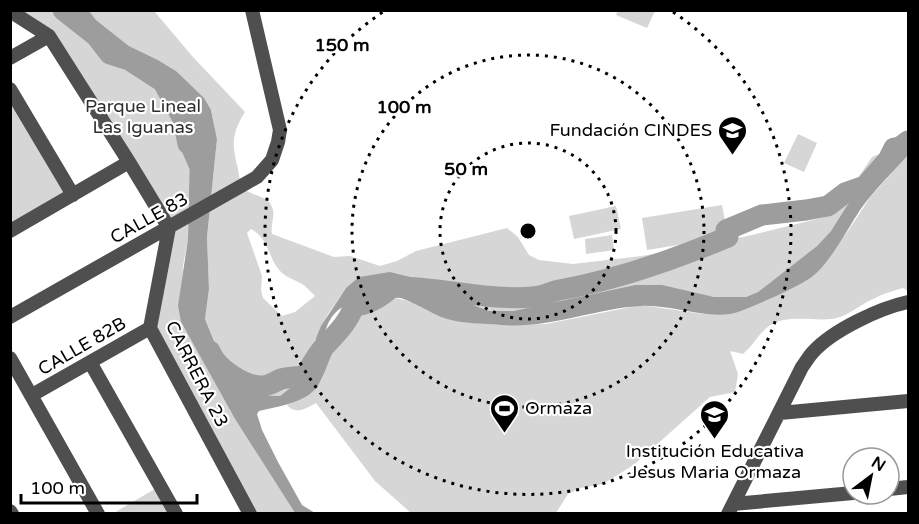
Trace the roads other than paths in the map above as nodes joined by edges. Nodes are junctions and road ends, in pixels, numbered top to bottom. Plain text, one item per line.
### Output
1 (252, 10) edge
2 (10, 11) edge
3 (49, 36) junction
4 (10, 58) edge
5 (10, 89) edge
6 (129, 162) junction
7 (73, 195) junction
8 (174, 225) junction
9 (11, 229) edge
10 (909, 302) edge
11 (10, 316) edge
12 (150, 328) junction
13 (10, 358) edge
14 (90, 362) junction
15 (32, 395) junction
16 (909, 401) edge
17 (780, 413) junction
18 (841, 495) edge
19 (730, 509) edge
20 (98, 513) edge
21 (176, 513) edge
22 (250, 513) edge

1 - 8 street, CALLE 83
2 - 3 street
3 - 4 street
3 - 6 street
5 - 7 street
6 - 7 street
6 - 8 street
7 - 9 street
8 - 11 street, CALLE 83
8 - 12 street, CARRERA 23
10 - 17 street
12 - 14 street, CALLE 82B
12 - 22 street, CARRERA 23
13 - 15 street
14 - 15 street, CALLE 82B
14 - 21 street
15 - 20 street
16 - 17 street
17 - 19 street
18 - 19 street

